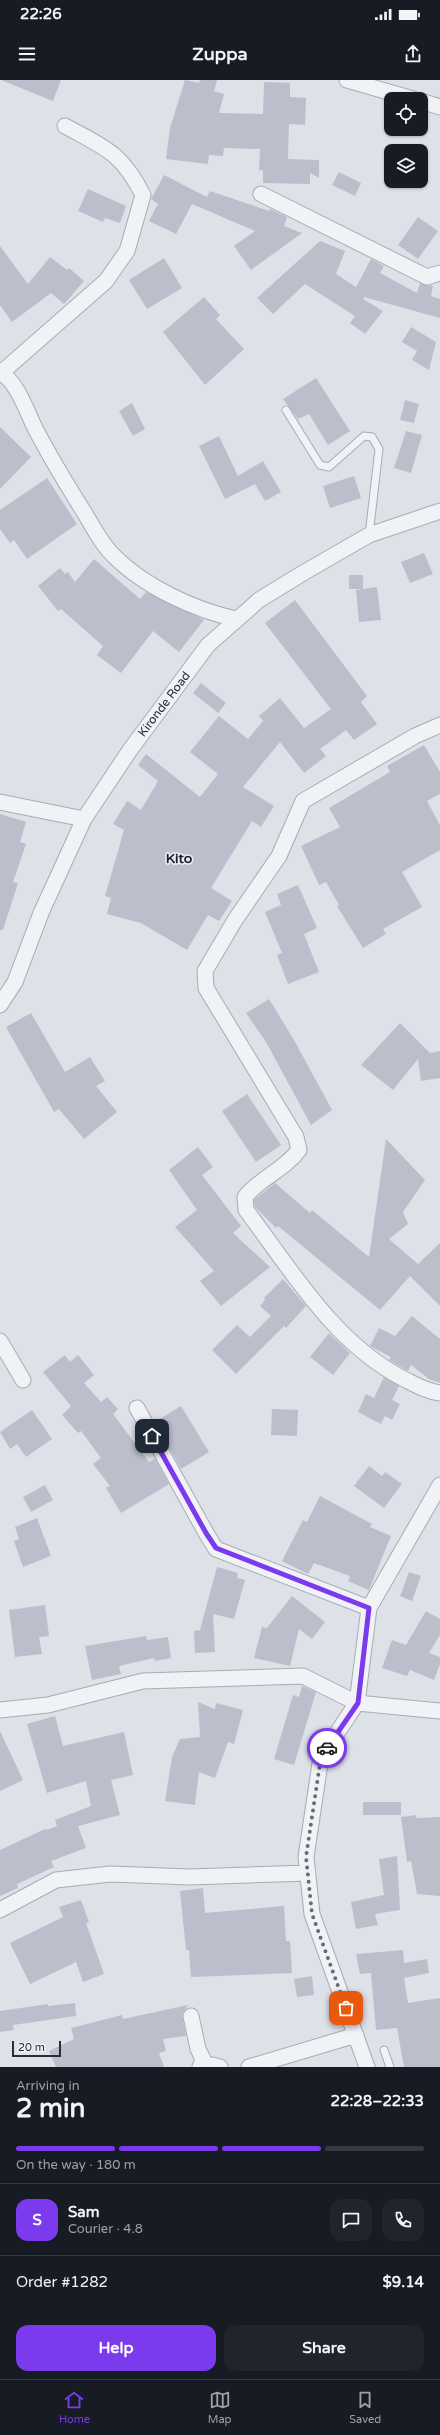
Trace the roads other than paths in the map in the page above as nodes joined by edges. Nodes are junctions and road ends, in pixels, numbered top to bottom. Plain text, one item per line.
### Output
1 (347, 80) edge
2 (389, 92) edge
3 (428, 103) edge
4 (440, 107) edge
5 (65, 126) dead end
6 (261, 194) dead end
7 (440, 274) edge
8 (1, 372) edge
9 (286, 410) dead end
10 (440, 511) edge
11 (369, 535) junction
12 (236, 619) junction
13 (440, 724) edge
14 (0, 802) edge
15 (84, 819) junction
16 (0, 1005) edge
17 (0, 1341) edge
18 (23, 1380) dead end
19 (440, 1393) edge
20 (137, 1408) dead end
21 (440, 1485) edge
22 (369, 1608) junction
23 (358, 1703) junction
24 (0, 1710) edge
25 (440, 1712) edge
26 (308, 1873) junction
27 (0, 1910) edge
28 (192, 2016) dead end
29 (356, 2035) junction
30 (384, 2050) dead end
31 (200, 2067) edge
32 (209, 2067) edge
33 (220, 2067) edge
34 (249, 2067) edge
35 (367, 2067) edge
36 (390, 2067) edge

1 - 2 street
3 - 4 street
5 - 8 street
6 - 7 street
8 - 12 street
9 - 11 lane
10 - 11 street, Kironde Road
11 - 12 street, Kironde Road
12 - 15 street, Kironde Road
13 - 19 street
14 - 15 street
15 - 16 street, Kironde Road
17 - 18 street
20 - 22 street
21 - 22 street
22 - 23 street
23 - 24 street
23 - 25 street
23 - 26 street
26 - 27 street
26 - 29 street
28 - 31 street
29 - 34 street
29 - 35 street
30 - 36 lane
32 - 33 street

